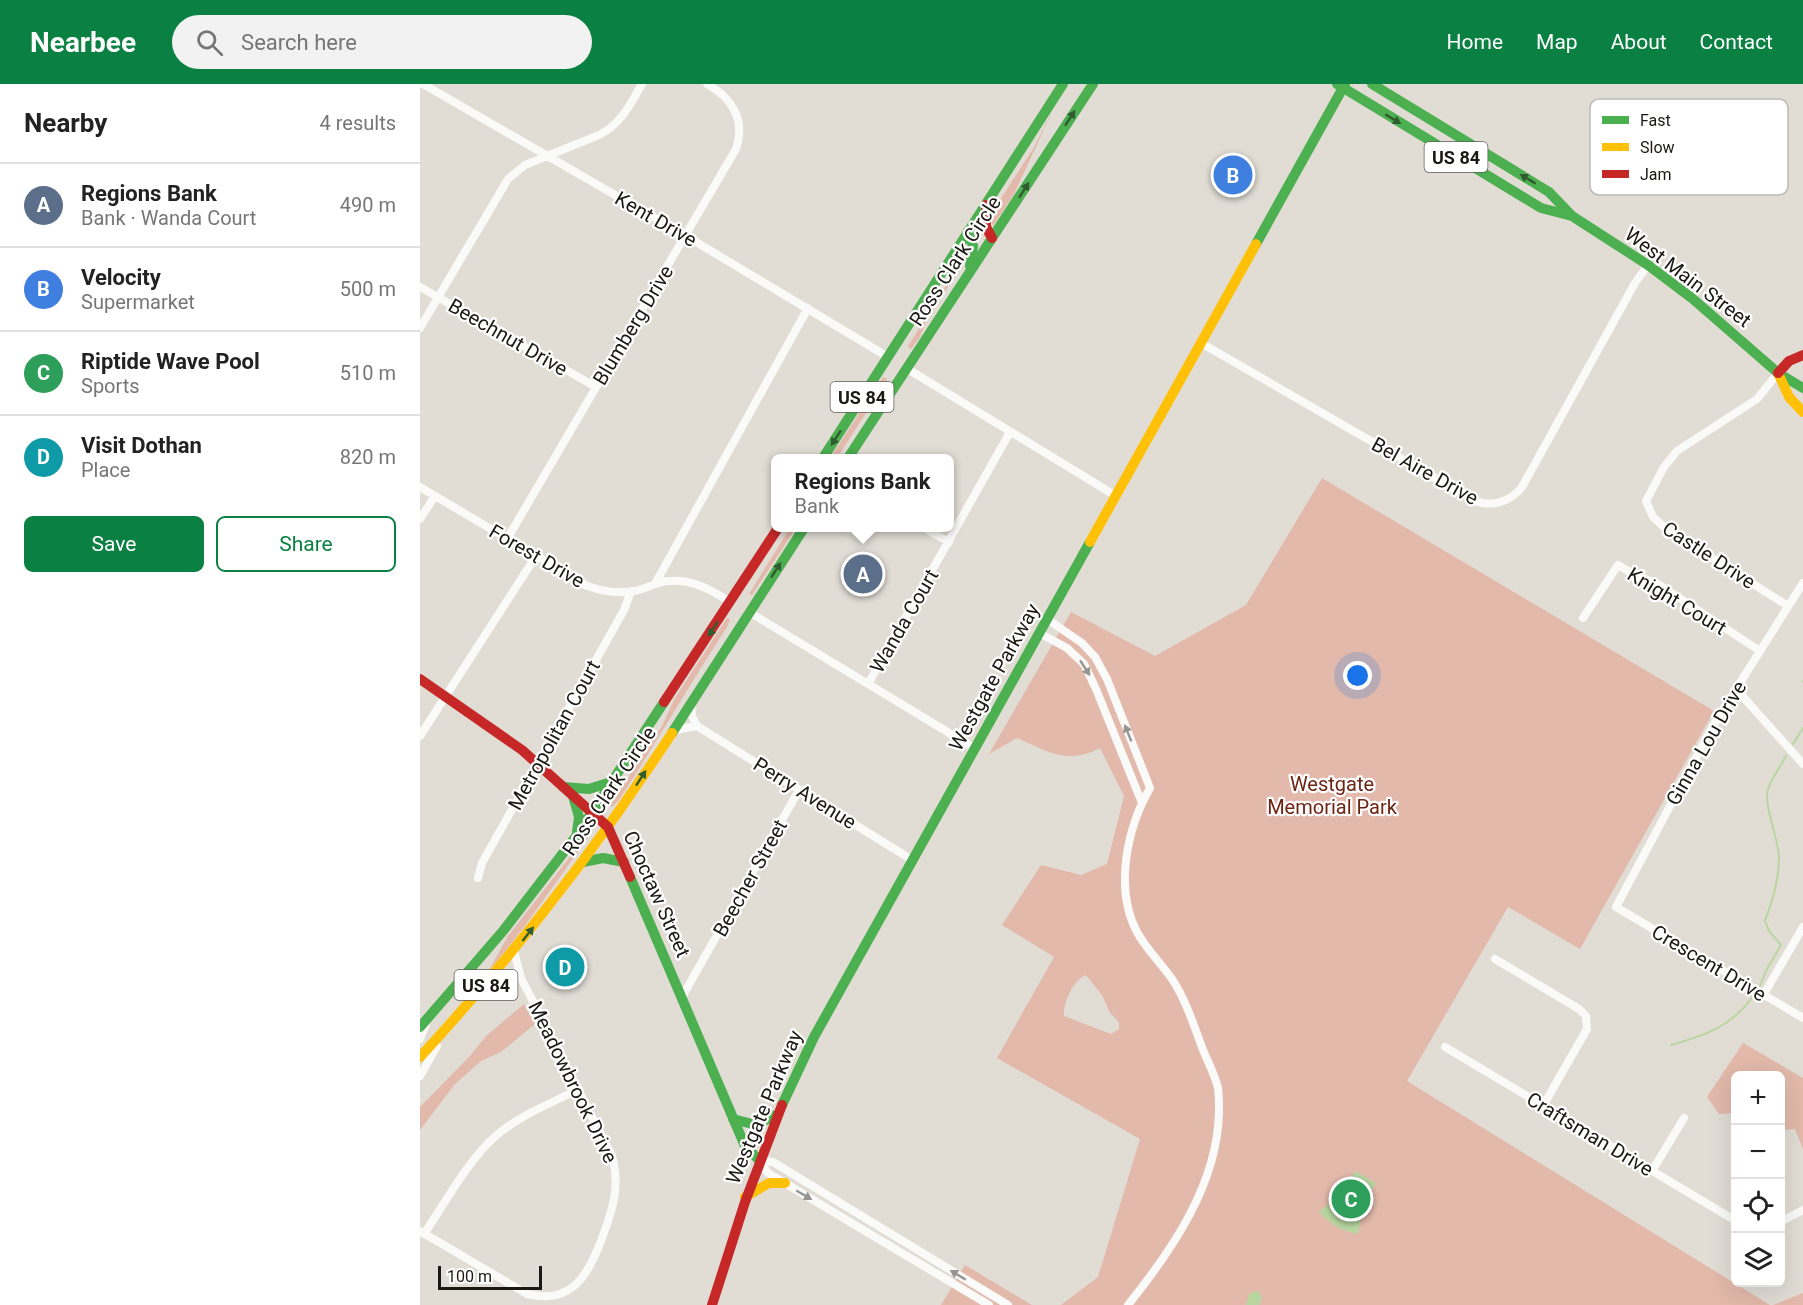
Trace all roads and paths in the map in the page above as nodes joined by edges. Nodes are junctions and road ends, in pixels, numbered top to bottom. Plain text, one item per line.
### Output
1 (423, 84) edge
2 (642, 84) edge
3 (707, 84) edge
4 (1063, 84) edge
5 (1093, 84) edge
6 (1372, 84) edge
7 (1342, 85) edge
8 (548, 156) junction
9 (986, 203) junction
10 (1572, 216) junction
11 (968, 231) junction
12 (686, 236) junction
13 (992, 238) junction
14 (1648, 265) junction
15 (968, 274) junction
16 (420, 287) edge
17 (438, 297) junction
18 (808, 308) junction
19 (420, 328) edge
20 (902, 336) junction
21 (1201, 343) junction
22 (1803, 355) edge
23 (888, 357) junction
24 (906, 368) junction
25 (1778, 373) junction
26 (596, 387) junction
27 (1803, 388) edge
28 (890, 393) junction
29 (1803, 412) edge
30 (1010, 432) junction
31 (826, 454) edge
32 (851, 454) edge
33 (420, 487) edge
34 (435, 496) junction
35 (1116, 496) junction
36 (420, 519) edge
37 (775, 532) edge
38 (801, 532) edge
39 (931, 532) edge
40 (507, 539) junction
41 (949, 542) junction
42 (536, 556) junction
43 (744, 580) junction
44 (1803, 583) edge
45 (655, 584) junction
46 (631, 591) junction
47 (730, 602) junction
48 (1788, 606) junction
49 (749, 612) junction
50 (1583, 618) dead end
51 (1047, 619) junction
52 (1039, 633) junction
53 (733, 637) junction
54 (1760, 651) junction
55 (420, 679) edge
56 (868, 684) junction
57 (1736, 689) junction
58 (446, 696) junction
59 (691, 702) junction
60 (697, 726) junction
61 (672, 731) junction
62 (420, 736) edge
63 (974, 748) junction
64 (538, 763) junction
65 (1803, 764) edge
66 (614, 781) junction
67 (563, 787) junction
68 (799, 790) junction
69 (573, 796) junction
70 (1142, 803) junction
71 (592, 813) junction
72 (608, 827) junction
73 (577, 835) junction
74 (912, 860) junction
75 (583, 862) junction
76 (624, 862) junction
77 (478, 878) dead end
78 (1616, 907) joint
79 (1803, 927) edge
80 (514, 951) junction
81 (1495, 959) dead end
82 (495, 974) junction
83 (521, 978) junction
84 (1764, 994) junction
85 (682, 997) junction
86 (429, 1017) junction
87 (1803, 1018) edge
88 (420, 1027) edge
89 (447, 1028) junction
90 (420, 1039) edge
91 (1445, 1047) dead end
92 (420, 1057) edge
93 (420, 1076) edge
94 (579, 1089) junction
95 (1543, 1106) junction
96 (776, 1115) junction
97 (1684, 1118) dead end
98 (734, 1119) junction
99 (759, 1160) junction
100 (1652, 1171) junction
101 (785, 1183) junction
102 (745, 1197) junction
103 (1803, 1210) edge
104 (1731, 1218) edge
105 (1785, 1219) edge
106 (422, 1232) edge
107 (712, 1305) edge
108 (989, 1305) edge
109 (1008, 1305) edge
110 (1128, 1305) edge

1 - 8 street, Kent Drive
2 - 8 street
3 - 12 street, Blumberg Drive
4 - 9 main road, Ross Clark Circle / US 84
13 -> 5 main road, Ross Clark Circle / US 84
10 -> 6 main road, West Main Street / US 84
7 -> 10 main road, West Main Street / US 84
7 - 21 main road, Westgate Parkway
8 - 12 street, Kent Drive
8 - 17 street
9 - 11 main road, Ross Clark Circle / US 84
9 - 13 main road
10 - 14 main road, West Main Street / US 84
11 - 15 main road
11 - 20 main road, Ross Clark Circle / US 84
12 - 18 street, Kent Drive
12 - 26 street, Blumberg Drive
13 - 15 main road, Ross Clark Circle / US 84
14 - 21 street, Bel Aire Drive
14 - 25 main road, West Main Street / US 84
15 - 24 main road, Ross Clark Circle / US 84
16 - 17 street, Beechnut Drive
17 - 19 street
17 - 26 street, Beechnut Drive
18 - 23 street, Kent Drive
18 - 45 street
20 - 23 main road, Ross Clark Circle / US 84
20 - 24 main road
21 - 35 main road, Westgate Parkway
22 - 25 main road
23 - 28 main road
23 -> 31 main road, Ross Clark Circle / US 84
24 - 28 main road, Ross Clark Circle / US 84
24 - 30 street
25 - 27 main road, West Main Street / US 84
25 - 29 main road, West Main Street / US 84
25 - 48 street, Castle Drive
26 - 40 street, Blumberg Drive
28 - 32 main road, Ross Clark Circle / US 84
30 - 35 street
30 - 41 street, Wanda Court
33 - 34 street, Forest Drive
34 - 36 street
34 - 40 street, Forest Drive
35 - 51 main road, Westgate Parkway
37 - 43 main road, Ross Clark Circle / US 84
49 -> 38 main road, Ross Clark Circle / US 84
39 - 41 street
40 - 42 street, Forest Drive
41 - 56 street, Wanda Court
42 - 46 street, Forest Drive
42 - 58 street
43 - 47 main road, Ross Clark Circle / US 84
43 - 49 main road
44 - 48 street, Ginna Lou Drive
45 - 46 street, Forest Drive
45 - 47 street, Forest Drive
46 - 64 street, Metropolitan Court
47 - 53 main road
47 -> 66 main road, Ross Clark Circle / US 84
48 - 54 street, Ginna Lou Drive
49 - 53 main road, Ross Clark Circle / US 84
49 - 56 street
50 - 54 street, Knight Court
51 - 52 main road, Westgate Parkway
70 -> 51 street
52 - 63 main road, Westgate Parkway
52 -> 70 street
53 - 59 main road, Ross Clark Circle / US 84
54 - 57 street, Ginna Lou Drive
55 - 58 main road, Choctaw Street
56 - 63 street
57 - 65 street
57 - 78 street, Ginna Lou Drive
58 - 62 street
58 - 64 main road, Choctaw Street
59 - 60 street
59 - 61 main road, Ross Clark Circle / US 84
60 - 61 street
60 - 68 street, Perry Avenue
72 -> 61 main road, Ross Clark Circle / US 84
63 - 74 main road, Westgate Parkway
64 - 67 main road, Choctaw Street
64 - 77 street, Metropolitan Court
66 - 67 main road
66 - 71 main road, Ross Clark Circle / US 84
67 - 69 main road, Choctaw Street
68 - 74 street, Perry Avenue
68 - 85 street, Beecher Street
69 - 71 main road, Choctaw Street
69 - 73 main road
70 - 110 street
71 - 72 main road, Choctaw Street
71 - 73 main road, Ross Clark Circle / US 84
72 - 75 main road, Ross Clark Circle / US 84
72 - 76 main road, Choctaw Street
73 - 86 main road, Ross Clark Circle / US 84
74 - 96 main road, Westgate Parkway
75 - 76 main road
80 -> 75 main road, Ross Clark Circle / US 84
76 - 85 main road, Choctaw Street
78 - 84 street, Crescent Drive
79 - 84 street
80 - 82 main road, Ross Clark Circle / US 84
80 - 83 street, Meadowbrook Drive
81 - 95 street
82 - 83 street, Meadowbrook Drive
82 - 89 main road, Ross Clark Circle / US 84
83 - 94 street, Meadowbrook Drive
84 - 87 street, Crescent Drive
85 - 98 main road, Choctaw Street
86 - 88 main road, Ross Clark Circle / US 84
86 - 90 street
89 - 92 main road, Ross Clark Circle / US 84
89 - 93 street
91 - 95 street, Craftsman Drive
94 - 106 street
94 - 106 street, Meadowbrook Drive
95 - 100 street, Craftsman Drive
96 - 98 main road
96 - 99 main road, Westgate Parkway
97 - 100 street
98 - 99 main road, Choctaw Street
99 - 101 street, Choctaw Street
99 - 102 main road, Westgate Parkway
109 -> 99 street
100 - 104 street, Craftsman Drive
101 - 102 main road
101 -> 108 street, Choctaw Street
102 - 107 main road, Westgate Parkway
103 - 105 street

